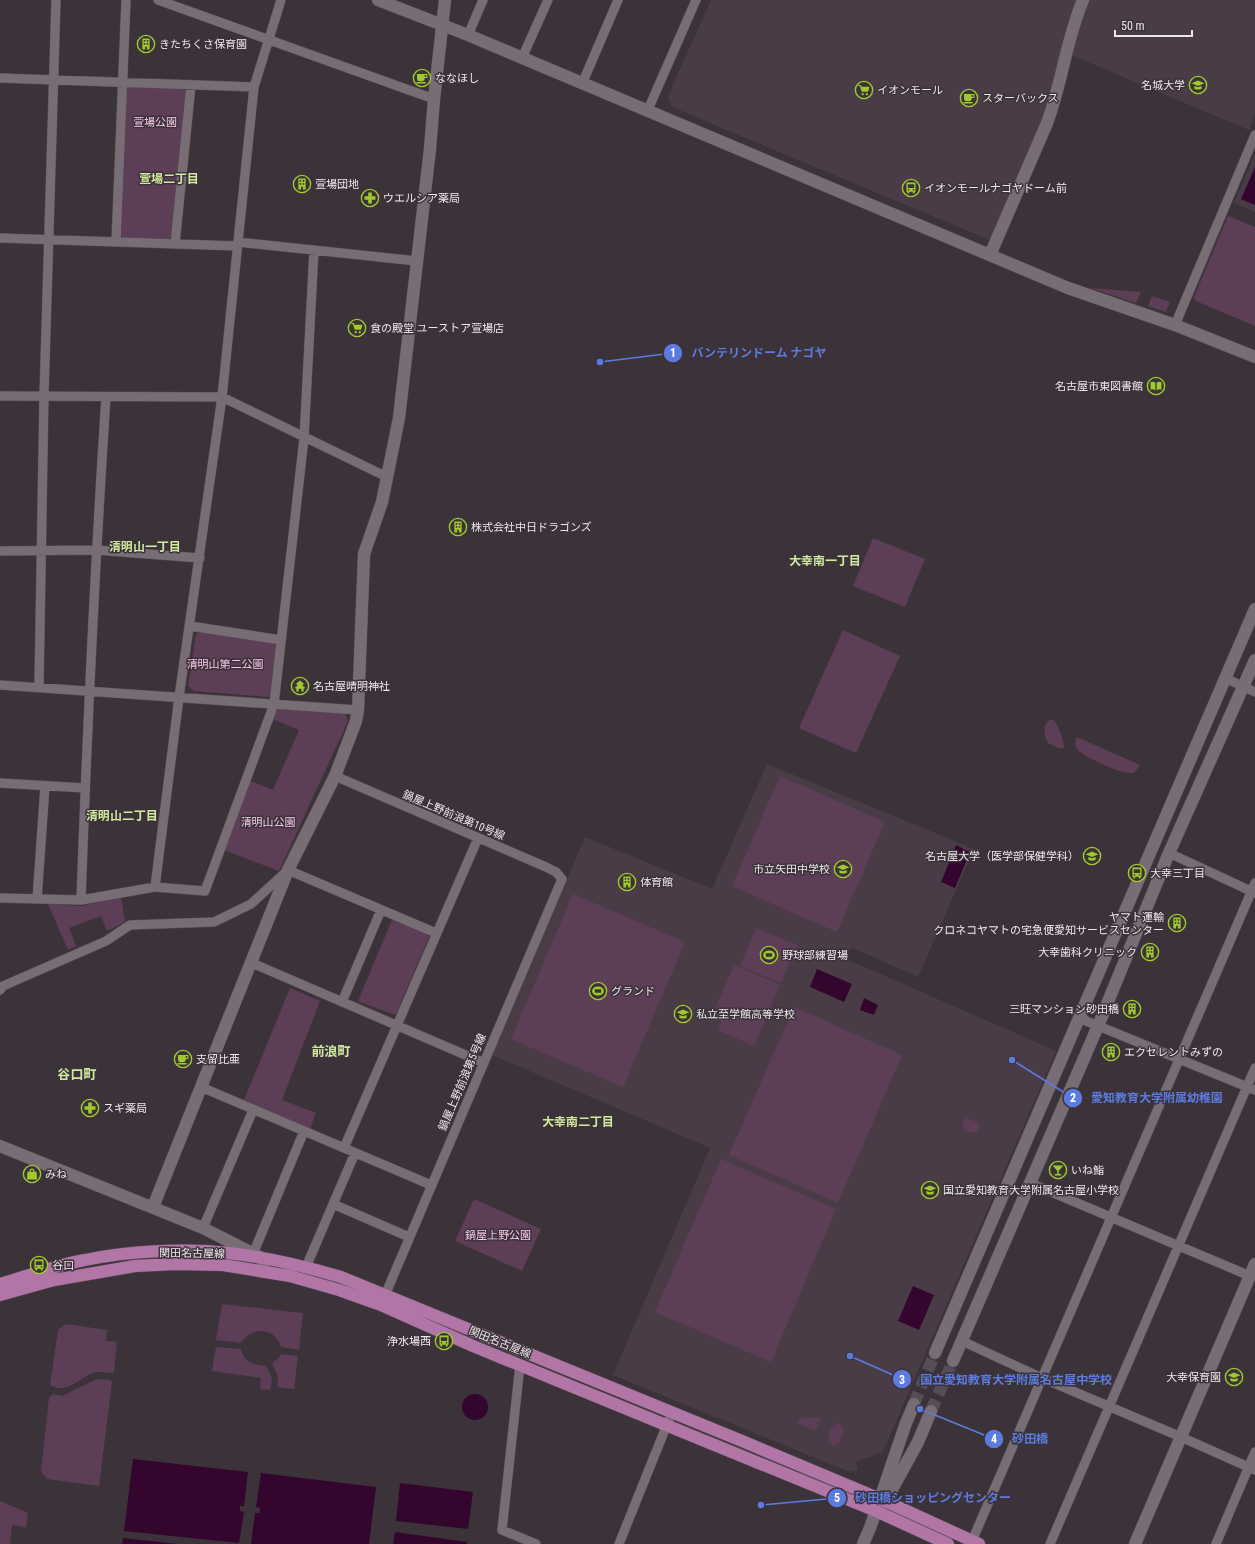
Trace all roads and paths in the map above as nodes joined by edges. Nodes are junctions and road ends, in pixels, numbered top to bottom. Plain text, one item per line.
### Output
1 (56, 0) edge
2 (126, 0) edge
3 (158, 0) edge
4 (281, 0) edge
5 (378, 0) edge
6 (444, 0) edge
7 (483, 0) edge
8 (548, 0) edge
9 (618, 0) edge
10 (696, 0) edge
11 (1083, 0) edge
12 (442, 25) junction
13 (468, 35) junction
14 (269, 40) junction
15 (522, 58) junction
16 (0, 78) edge
17 (55, 80) junction
18 (123, 82) junction
19 (582, 84) junction
20 (191, 85) junction
21 (254, 87) junction
22 (434, 99) junction
23 (647, 112) junction
24 (1255, 136) edge
25 (0, 238) edge
26 (49, 240) junction
27 (116, 242) junction
28 (175, 244) junction
29 (238, 244) junction
30 (314, 250) junction
31 (990, 256) junction
32 (417, 261) junction
33 (1175, 325) junction
34 (1255, 357) edge
35 (44, 395) junction
36 (0, 396) edge
37 (106, 397) junction
38 (222, 397) junction
39 (304, 438) junction
40 (387, 477) junction
41 (96, 550) junction
42 (0, 551) edge
43 (41, 552) junction
44 (200, 558) junction
45 (1255, 609) edge
46 (190, 626) junction
47 (282, 640) junction
48 (1255, 660) edge
49 (1226, 678) junction
50 (0, 684) edge
51 (39, 686) junction
52 (1243, 686) junction
53 (90, 691) junction
54 (1255, 692) edge
55 (179, 697) junction
56 (274, 704) junction
57 (358, 710) junction
58 (335, 776) junction
59 (0, 783) edge
60 (45, 786) junction
61 (85, 788) junction
62 (478, 838) junction
63 (1169, 853) junction
64 (288, 870) junction
65 (562, 880) joint
66 (155, 887) junction
67 (1254, 889) edge
68 (0, 898) edge
69 (37, 899) junction
70 (81, 900) junction
71 (381, 910) junction
72 (436, 933) junction
73 (252, 963) junction
74 (0, 990) edge
75 (342, 1002) junction
76 (1079, 1018) junction
77 (396, 1025) junction
78 (1098, 1026) junction
79 (1179, 1058) junction
80 (484, 1063) junction
81 (1255, 1068) edge
82 (201, 1086) junction
83 (1251, 1088) edge
84 (253, 1110) junction
85 (304, 1131) junction
86 (0, 1146) edge
87 (344, 1148) junction
88 (355, 1153) junction
89 (1030, 1183) junction
90 (431, 1186) junction
91 (333, 1204) junction
92 (153, 1207) junction
93 (1111, 1218) junction
94 (203, 1228) junction
95 (409, 1237) junction
96 (1178, 1247) junction
97 (258, 1256) junction
98 (1255, 1264) edge
99 (306, 1267) junction
100 (264, 1272) junction
101 (1250, 1276) junction
102 (0, 1284) edge
103 (0, 1295) edge
104 (383, 1300) junction
105 (962, 1341) junction
106 (935, 1354) tunnel mouth
107 (953, 1361) tunnel mouth
108 (520, 1365) junction
109 (1042, 1378) junction
110 (914, 1404) tunnel mouth
111 (1109, 1406) junction
112 (932, 1411) tunnel mouth
113 (672, 1412) junction
114 (667, 1426) junction
115 (1181, 1437) junction
116 (1255, 1452) edge
117 (1252, 1468) edge
118 (883, 1500) junction
119 (878, 1512) junction
120 (976, 1542) edge
121 (536, 1544) edge
122 (619, 1544) edge
123 (863, 1544) edge
124 (948, 1544) edge
125 (1050, 1544) edge
126 (1135, 1544) edge
127 (1216, 1544) edge

1 - 17 street
2 - 18 street
3 - 14 street
4 - 14 street
5 - 12 street
6 - 12 street
7 - 13 street
8 - 15 street
9 - 19 street
10 - 23 street
11 - 31 street
12 - 13 street
12 - 22 street
13 - 15 street
14 - 21 street
14 - 22 street
15 - 19 street
16 - 17 street
17 - 18 street
17 - 26 street
18 - 20 street
18 - 27 street
19 - 23 street
20 - 21 street
20 - 28 street
21 - 29 street
22 - 32 street
23 - 31 street
24 - 33 street
25 - 26 street
26 - 27 street
26 - 35 street
27 - 28 street
28 - 29 street
29 - 30 street
29 - 38 street
30 - 32 street
30 - 39 street
31 - 33 street
32 - 40 street
33 - 34 street
35 - 36 street
35 - 37 street
35 - 43 street
37 - 38 street
37 - 41 street
38 - 39 street
38 - 44 street
39 - 40 street
39 - 47 street
40 - 57 street
41 - 43 street
41 - 44 street
41 - 53 street
42 - 43 street
43 - 51 street
44 - 46 street
45 - 49 street
46 - 47 street
46 - 55 street
47 - 56 street
48 - 52 street
49 - 52 street
49 - 76 street
50 - 51 street
51 - 53 street
52 - 54 street
52 - 63 street
53 - 55 street
53 - 61 street
55 - 56 street
55 - 66 street
56 - 57 street
56 - 66 street
57 - 58 street
58 - 62 street, 鍋屋上野前浪第10号線
58 - 64 street
59 - 60 street
60 - 61 street
60 - 69 street
61 - 70 street
62 - 65 street, 鍋屋上野前浪第10号線
62 - 72 street
63 - 67 street
63 - 78 street
64 - 71 street
64 - 73 street
64 - 74 street
65 - 80 street, 鍋屋上野前浪第5号線
66 - 70 street
67 - 79 street
68 - 69 street
69 - 70 street
71 - 72 street
71 - 75 street
72 - 77 street
73 - 75 street
73 - 82 street
75 - 77 street
76 - 78 street
76 - 106 street
77 - 80 street
77 - 87 street
78 - 79 street
78 - 89 street
79 - 83 street
79 - 93 street
80 - 90 street, 鍋屋上野前浪第5号線
81 - 83 street
82 - 84 street
82 - 92 street
83 - 96 street
84 - 85 street
84 - 94 street
85 - 87 street
85 - 97 street
86 - 92 street
87 - 88 street
88 - 90 street
88 - 91 street
89 - 93 street
89 - 105 street
90 - 95 street, 鍋屋上野前浪第5号線
91 - 95 street
91 - 99 street
92 - 94 street
93 - 96 street
93 - 109 street
94 - 97 street
95 - 104 street, 鍋屋上野前浪第5号線
96 - 101 street
96 - 111 street
97 - 99 main road, 関田名古屋線
97 - 100 street
97 - 102 main road, 関田名古屋線
98 - 101 street
99 - 104 main road, 関田名古屋線
100 - 103 main road, 関田名古屋線
100 - 104 main road, 関田名古屋線
101 - 115 street
104 - 108 main road, 関田名古屋線
104 - 113 main road, 関田名古屋線
105 - 107 street
105 - 109 street
108 - 114 main road, 関田名古屋線
108 - 121 street
109 - 111 street
109 - 120 street
110 - 118 street
111 - 115 street
111 - 125 street
112 - 118 street
113 - 114 street
113 - 118 main road, 関田名古屋線
114 - 119 main road, 関田名古屋線
114 - 122 street
115 - 117 street
115 - 126 street
116 - 117 street
117 - 127 street
118 - 119 street
118 - 120 main road, 関田名古屋線
119 - 123 street
119 - 124 main road, 関田名古屋線

